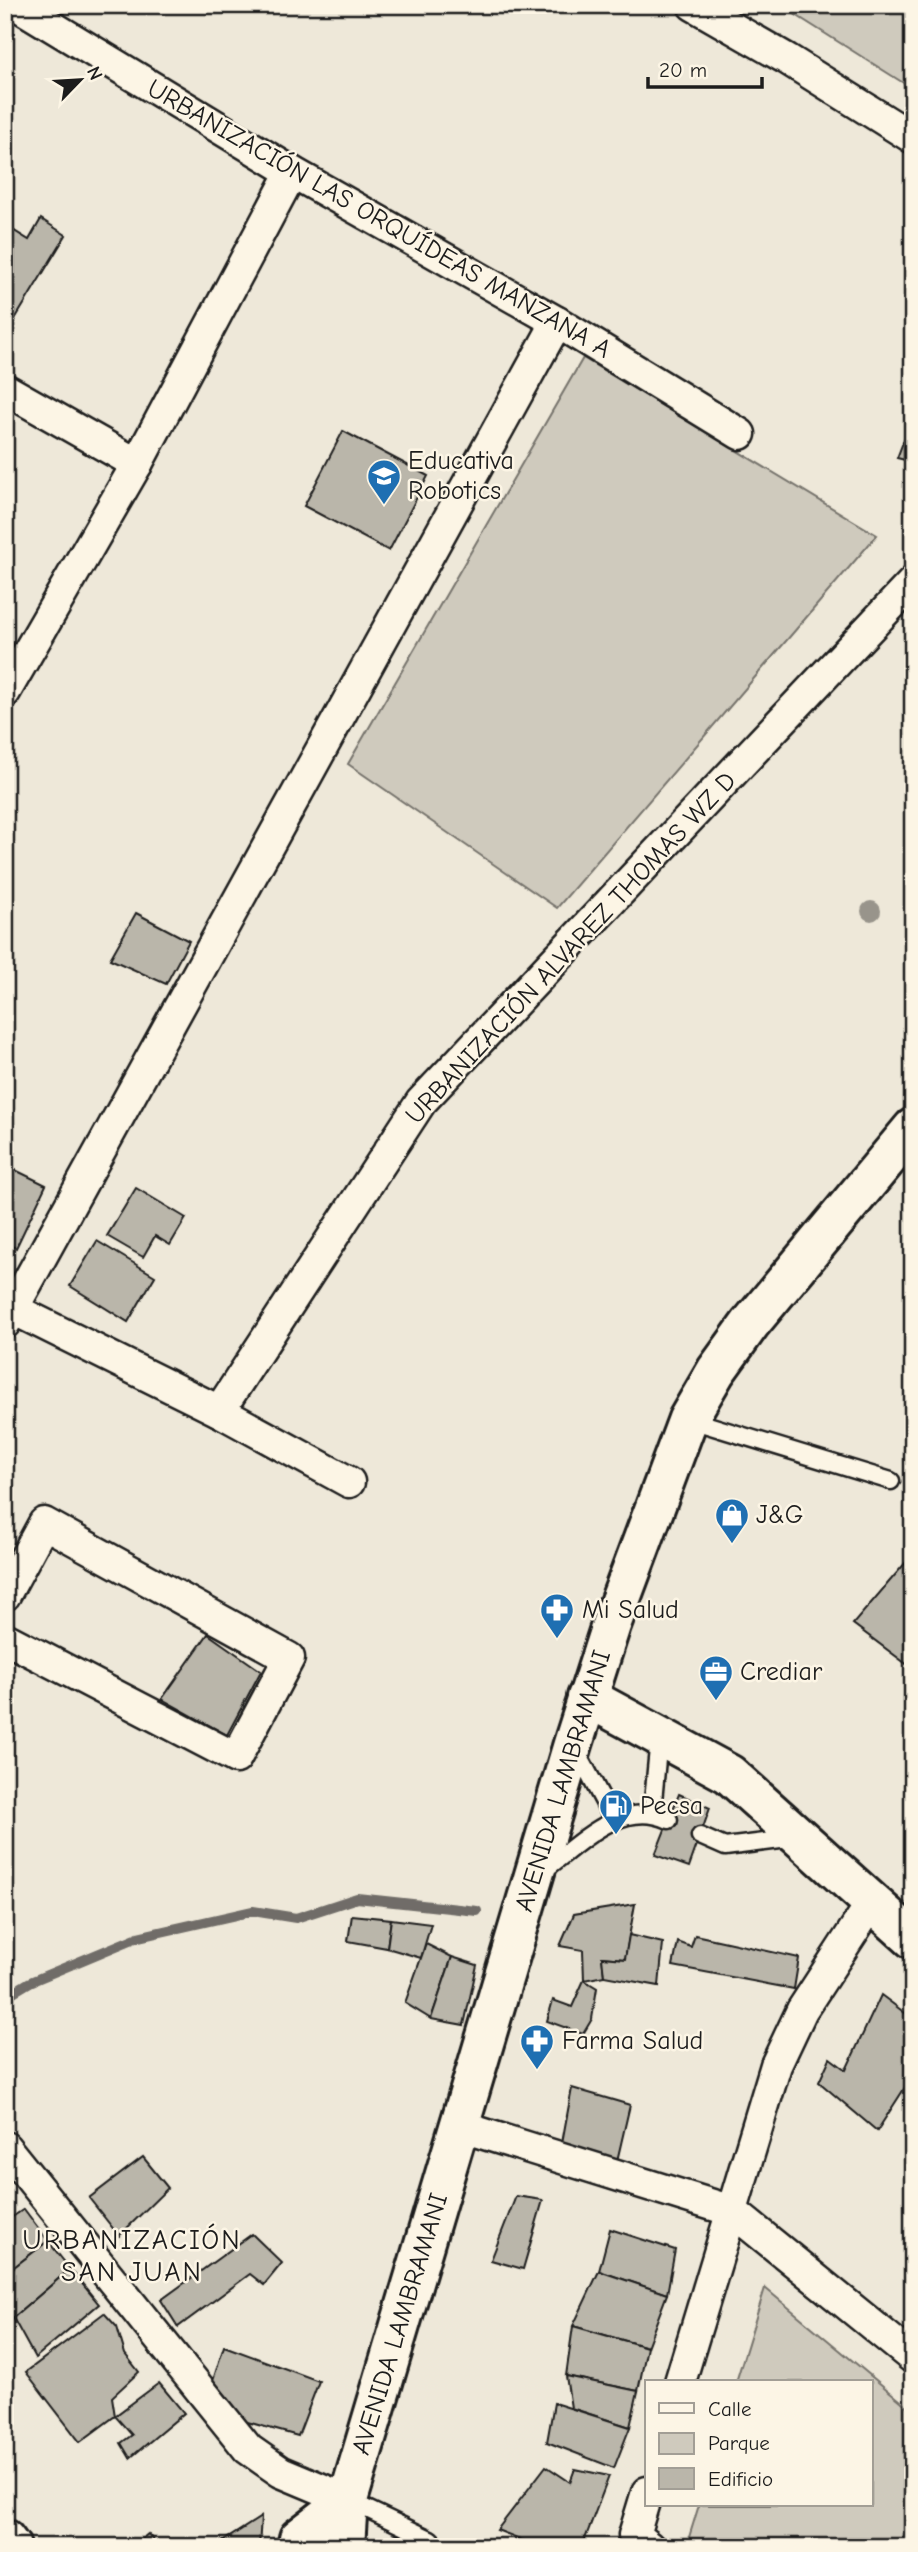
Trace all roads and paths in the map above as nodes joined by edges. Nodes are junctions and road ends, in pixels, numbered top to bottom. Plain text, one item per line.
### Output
1 (17, 5) edge
2 (693, 5) edge
3 (913, 138) edge
4 (292, 172) junction
5 (557, 322) junction
6 (5, 389) edge
7 (740, 434) dead end
8 (137, 464) junction
9 (913, 582) edge
10 (5, 692) edge
11 (913, 1128) edge
12 (8, 1313) edge
13 (219, 1411) junction
14 (688, 1419) junction
15 (891, 1481) dead end
16 (349, 1482) dead end
17 (5, 1595) edge
18 (5, 1638) edge
19 (587, 1697) junction
20 (659, 1736) junction
21 (573, 1744) junction
22 (652, 1812) junction
23 (613, 1819) junction
24 (668, 1820) dead end
25 (700, 1836) dead end
26 (802, 1838) junction
27 (533, 1879) junction
28 (871, 1904) junction
29 (913, 1940) edge
30 (459, 2126) junction
31 (5, 2147) edge
32 (732, 2211) junction
33 (913, 2358) edge
34 (681, 2380) edge
35 (645, 2499) edge
36 (348, 2500) junction
37 (5, 2539) edge
38 (11, 2547) edge
39 (297, 2547) edge
40 (345, 2547) edge
41 (438, 2547) edge
42 (649, 2547) edge

1 - 4 street, URBANIZACIÓN LAS ORQUÍDEAS MANZANA A
2 - 3 street
4 - 5 street, URBANIZACIÓN LAS ORQUÍDEAS MANZANA A
4 - 8 street
5 - 7 street, URBANIZACIÓN LAS ORQUÍDEAS MANZANA A
5 - 12 street
6 - 8 street
8 - 10 street
9 - 13 street, URBANIZACIÓN ALVAREZ THOMAS WZ D
11 - 14 main road, AVENIDA LAMBRAMANI
12 - 13 street
13 - 16 street
14 - 15 lane
14 - 19 main road, AVENIDA LAMBRAMANI
17 - 18 street
19 - 20 main road
19 - 21 main road, AVENIDA LAMBRAMANI
20 - 22 lane
20 - 26 main road
21 - 23 lane
21 - 27 main road, AVENIDA LAMBRAMANI
22 - 23 lane
22 - 24 lane
23 - 27 lane
25 - 26 lane
26 - 28 main road
27 - 30 main road, AVENIDA LAMBRAMANI
28 - 29 main road
28 - 32 street
30 - 32 street
30 - 36 main road, AVENIDA LAMBRAMANI
31 - 36 street
32 - 33 street
32 - 34 street
35 - 42 street
36 - 39 main road
36 - 40 main road, AVENIDA LAMBRAMANI
36 - 41 lane
37 - 38 main road

